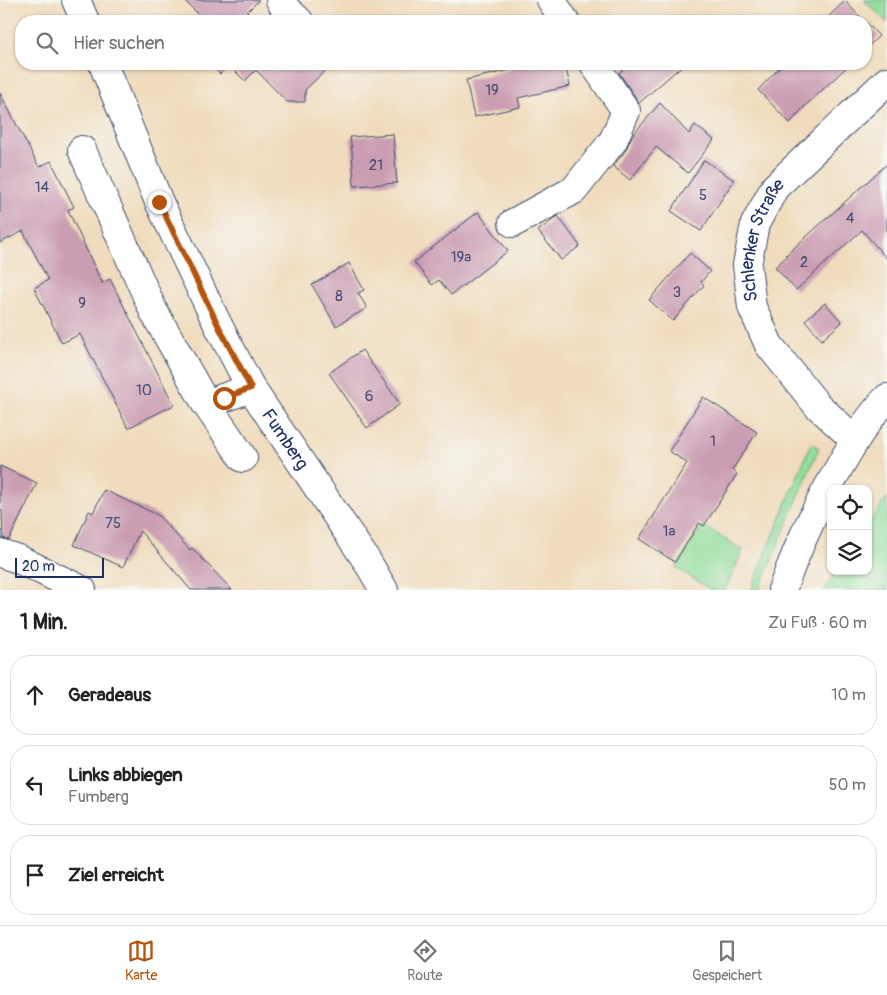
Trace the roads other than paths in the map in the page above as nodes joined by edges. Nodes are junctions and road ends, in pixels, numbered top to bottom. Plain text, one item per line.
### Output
1 (76, 0) edge
2 (280, 0) edge
3 (551, 0) edge
4 (83, 15) edge
5 (293, 15) edge
6 (561, 15) edge
7 (105, 70) edge
8 (598, 70) edge
9 (887, 81) edge
10 (82, 150) dead end
11 (513, 223) dead end
12 (251, 388) junction
13 (887, 398) edge
14 (206, 404) junction
15 (855, 440) junction
16 (243, 458) dead end
17 (0, 553) edge
18 (367, 561) junction
19 (82, 590) edge
20 (384, 590) edge
21 (392, 590) edge
22 (782, 590) edge

1 - 4 street
2 - 5 street
3 - 6 street
7 - 12 street, Fumberg
8 - 11 street
9 - 15 street, Schlenker Straße
10 - 14 street
12 - 14 street
12 - 18 street, Fumberg
13 - 15 street
14 - 16 street
15 - 22 street
17 - 19 street
18 - 20 street, Fumberg
18 - 21 street, Fumberg

